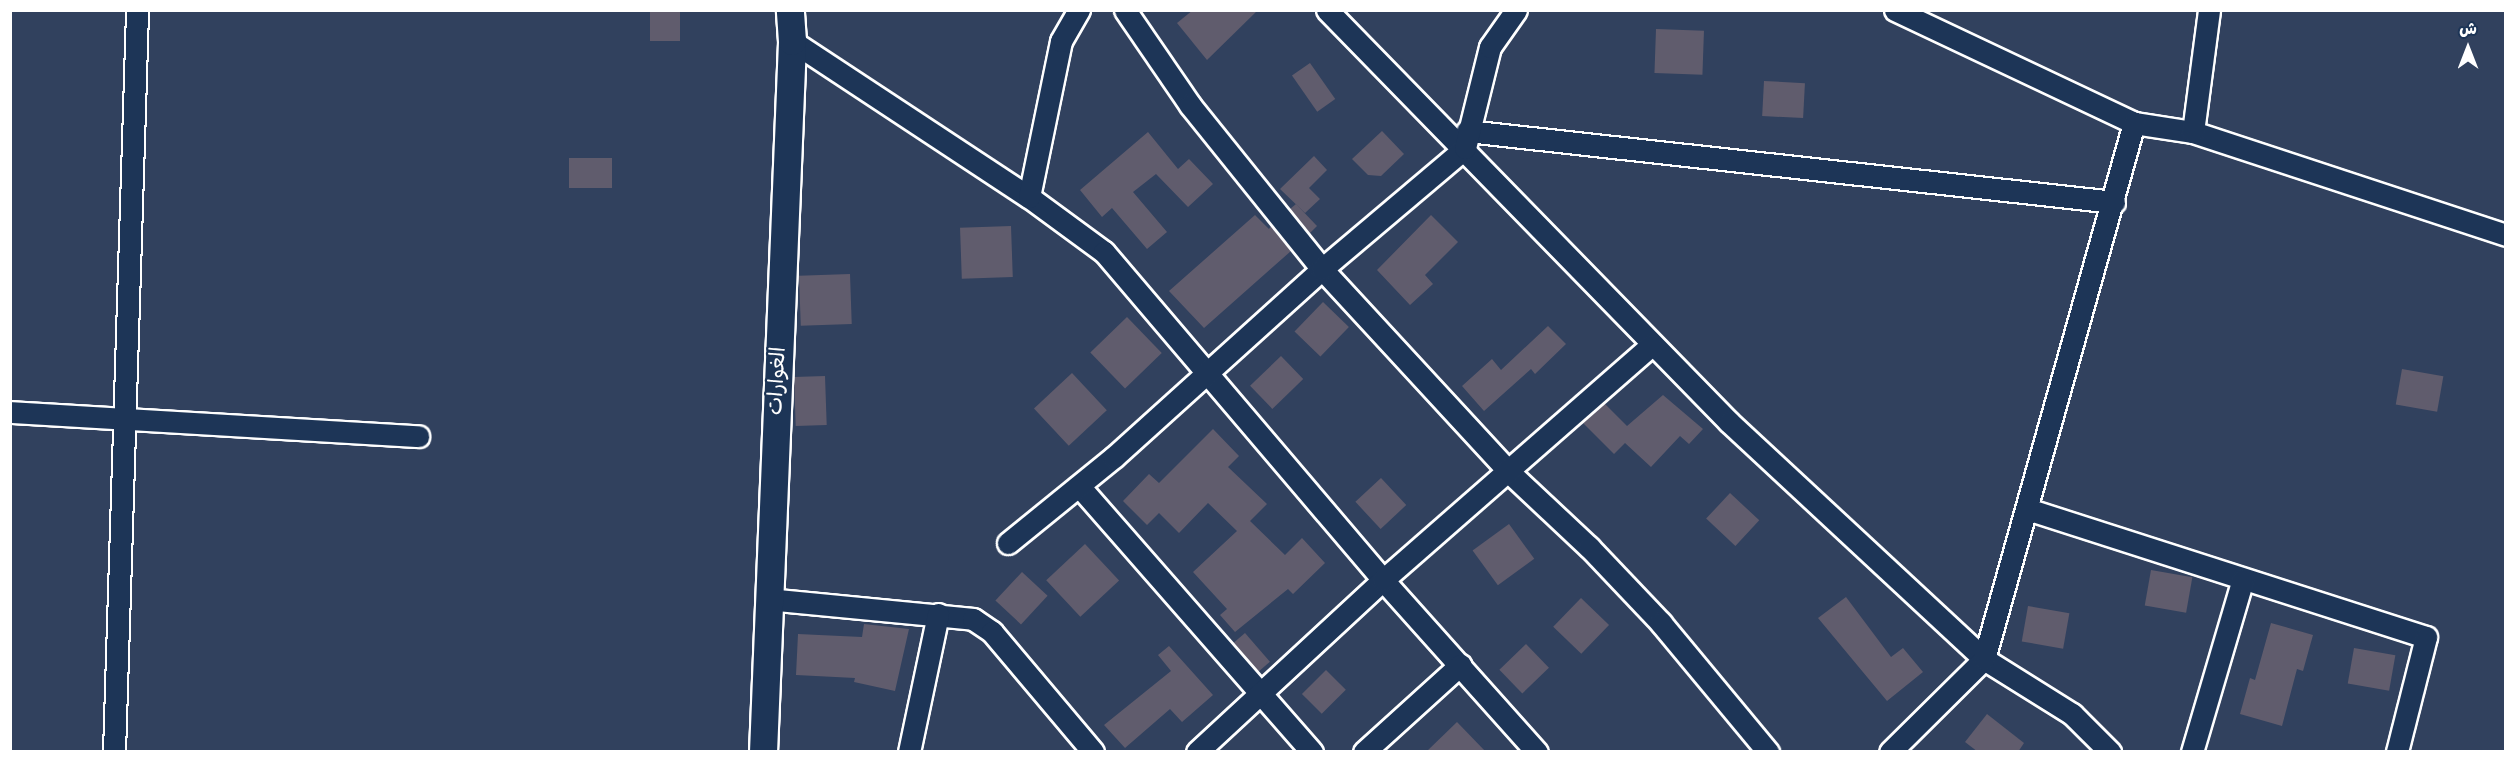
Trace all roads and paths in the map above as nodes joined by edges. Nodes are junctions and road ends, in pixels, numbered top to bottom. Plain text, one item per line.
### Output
1 (136, 10) edge
2 (790, 10) edge
3 (1079, 10) edge
4 (1125, 10) edge
5 (1327, 10) edge
6 (1516, 10) edge
7 (1895, 10) edge
8 (2209, 10) edge
9 (792, 41) junction
10 (2134, 123) junction
11 (2193, 132) junction
12 (1466, 139) junction
13 (1029, 197) junction
14 (2114, 202) junction
15 (2505, 235) edge
16 (1322, 269) junction
17 (1651, 345) junction
18 (1205, 375) junction
19 (10, 412) edge
20 (124, 419) junction
21 (418, 436) dead end
22 (1509, 472) junction
23 (1079, 486) junction
24 (2027, 509) junction
25 (1008, 543) dead end
26 (2243, 579) junction
27 (1383, 580) junction
28 (767, 599) junction
29 (938, 614) junction
30 (1984, 659) junction
31 (1460, 665) junction
32 (1260, 693) junction
33 (114, 752) edge
34 (763, 752) edge
35 (909, 752) edge
36 (1093, 752) edge
37 (1197, 752) edge
38 (1312, 752) edge
39 (1364, 752) edge
40 (1537, 752) edge
41 (1768, 752) edge
42 (1890, 752) edge
43 (2110, 752) edge
44 (2192, 752) edge
45 (2397, 752) edge

1 - 20 street
2 - 9 street, الغوارات
3 - 13 street
4 - 16 street
5 - 12 street
6 - 12 street
7 - 10 street
8 - 11 street
9 - 13 street
9 - 28 street, الغوارات
10 - 11 street
10 - 14 street
11 - 15 street
12 - 14 street
12 - 16 street
12 - 17 street
13 - 18 street
14 - 24 street
16 - 18 street
16 - 22 street
17 - 22 street
17 - 30 street
18 - 23 street
18 - 27 street
19 - 20 street
20 - 21 street
20 - 33 street
22 - 27 street
22 - 41 street
23 - 25 street
23 - 32 street
24 - 26 street
24 - 30 street
26 - 44 street
26 - 45 street
27 - 31 street
27 - 32 street
28 - 29 street
28 - 34 street, الغوارات
29 - 35 street
29 - 36 street
30 - 42 street
30 - 43 street
31 - 39 street
31 - 40 street
32 - 37 street
32 - 38 street

